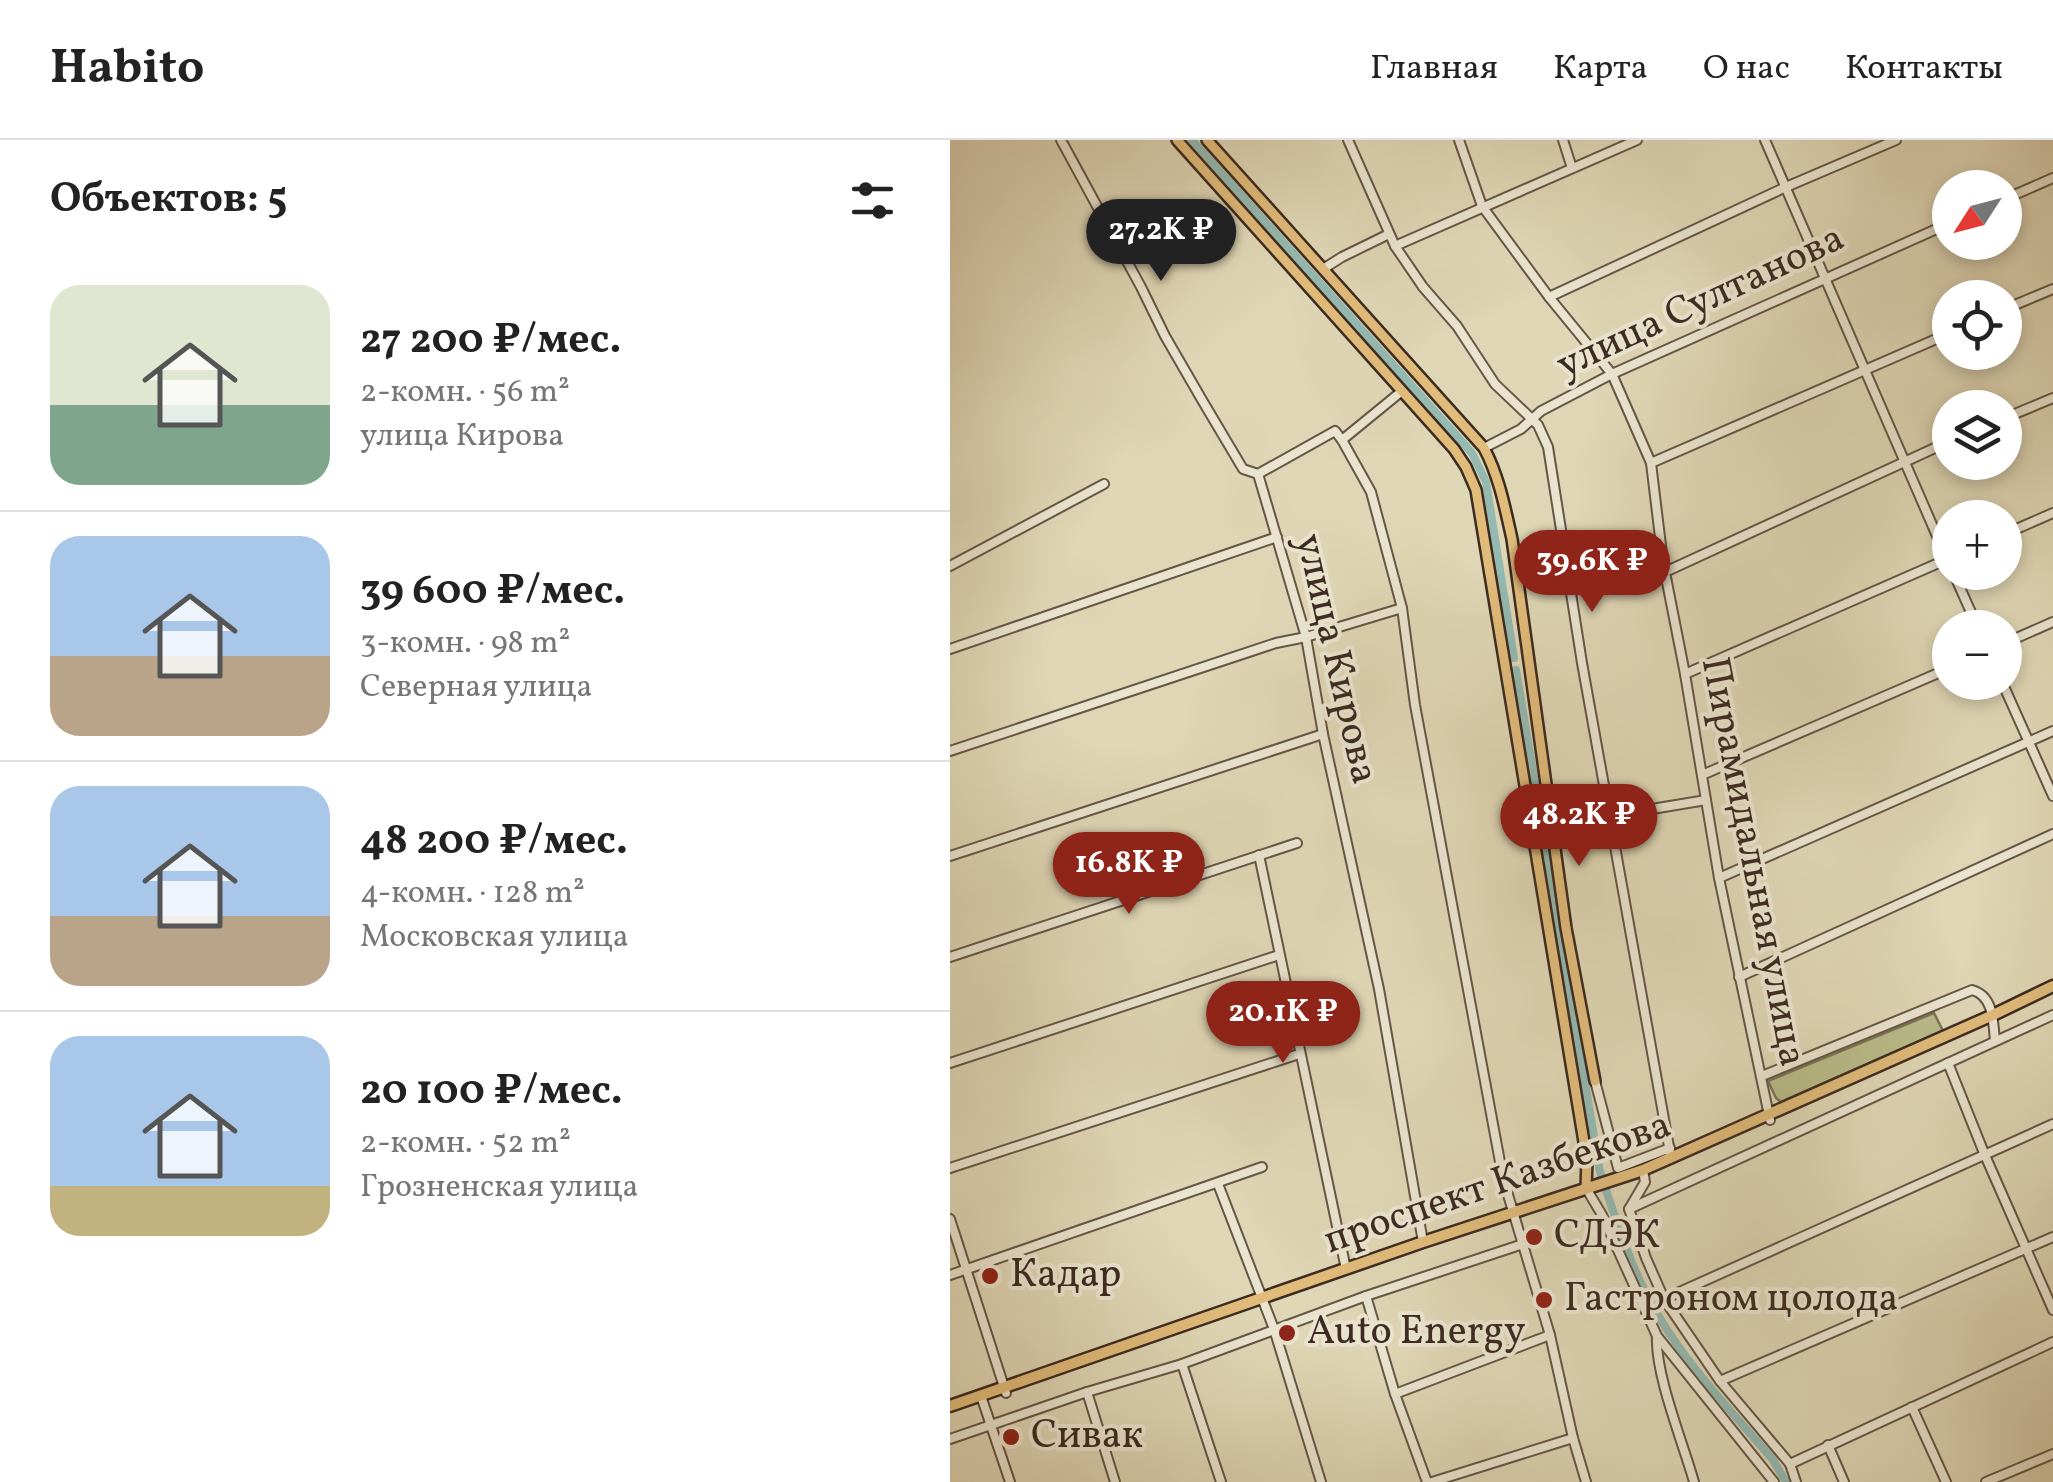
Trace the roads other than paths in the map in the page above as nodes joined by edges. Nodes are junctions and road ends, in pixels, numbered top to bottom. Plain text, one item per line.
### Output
1 (1061, 140) edge
2 (1177, 140) edge
3 (1207, 140) edge
4 (1348, 140) edge
5 (1459, 140) edge
6 (1563, 140) edge
7 (1637, 140) edge
8 (1765, 140) edge
9 (1896, 140) edge
10 (1572, 168) junction
11 (2053, 178) edge
12 (1786, 187) junction
13 (2022, 192) edge
14 (1482, 206) junction
15 (1932, 231) edge
16 (1389, 234) junction
17 (1394, 246) junction
18 (1323, 269) junction
19 (1826, 278) junction
20 (2053, 289) edge
21 (1549, 296) junction
22 (2022, 302) edge
23 (1932, 341) edge
24 (1866, 369) junction
25 (1612, 374) junction
26 (1402, 391) junction
27 (2053, 398) edge
28 (2022, 411) edge
29 (1533, 420) junction
30 (1342, 440) junction
31 (1484, 448) junction
32 (1932, 449) edge
33 (1903, 461) junction
34 (1651, 463) junction
35 (1258, 474) junction
36 (1104, 484) dead end
37 (2053, 513) edge
38 (1932, 525) edge
39 (2022, 527) edge
40 (1277, 538) junction
41 (950, 566) edge
42 (1932, 571) edge
43 (1665, 572) junction
44 (1402, 608) junction
45 (2053, 622) edge
46 (2022, 636) edge
47 (1306, 638) junction
48 (950, 649) edge
49 (1529, 662) junction
50 (1506, 665) junction
51 (1685, 674) junction
52 (1932, 676) edge
53 (2010, 700) edge
54 (2053, 730) edge
55 (1323, 734) junction
56 (2027, 742) junction
57 (950, 751) edge
58 (1702, 775) junction
59 (2053, 796) edge
60 (1706, 800) junction
61 (1611, 820) junction
62 (2053, 834) edge
63 (1555, 837) junction
64 (1297, 843) dead end
65 (1259, 855) junction
66 (950, 856) edge
67 (1719, 878) junction
68 (1279, 955) junction
69 (950, 957) edge
70 (1739, 978) junction
71 (2053, 990) edge
72 (2053, 1015) edge
73 (1993, 1018) junction
74 (1995, 1041) junction
75 (1299, 1054) junction
76 (950, 1063) edge
77 (1948, 1063) junction
78 (1762, 1076) junction
79 (1594, 1081) joint
80 (1770, 1117) junction
81 (2053, 1124) edge
82 (1671, 1153) junction
83 (1984, 1154) junction
84 (1262, 1166) dead end
85 (950, 1168) edge
86 (1643, 1172) junction
87 (1218, 1184) junction
88 (1592, 1189) junction
89 (1628, 1209) junction
90 (1514, 1215) junction
91 (950, 1219) edge
92 (2053, 1237) edge
93 (1423, 1242) junction
94 (1523, 1244) junction
95 (2026, 1249) junction
96 (967, 1269) junction
97 (1346, 1269) junction
98 (950, 1275) edge
99 (1366, 1296) junction
100 (1664, 1299) junction
101 (1262, 1301) junction
102 (2053, 1310) edge
103 (1274, 1329) junction
104 (1550, 1335) junction
105 (1657, 1336) junction
106 (2053, 1342) edge
107 (1182, 1364) junction
108 (1720, 1381) junction
109 (1006, 1390) junction
110 (1087, 1392) junction
111 (1396, 1394) junction
112 (981, 1398) junction
113 (1912, 1406) junction
114 (950, 1409) edge
115 (991, 1425) junction
116 (1573, 1438) junction
117 (950, 1439) edge
118 (1828, 1445) junction
119 (2053, 1454) edge
120 (1790, 1464) junction
121 (1010, 1482) edge
122 (1115, 1482) edge
123 (1221, 1482) edge
124 (1322, 1482) edge
125 (1429, 1482) edge
126 (1586, 1482) edge
127 (1694, 1482) edge
128 (1774, 1482) edge
129 (1796, 1482) edge
130 (1844, 1482) edge
131 (1946, 1482) edge
132 (1986, 1482) edge

1 - 35 street, улица Кирова
2 - 26 main road
3 - 18 main road
4 - 16 street
5 - 14 street, Пирамидальная улица
6 - 10 street
7 - 10 street
8 - 12 street
9 - 12 street
10 - 14 street
11 - 13 street
12 - 19 street
12 - 21 street
14 - 17 street
14 - 21 street, Пирамидальная улица
15 - 19 street, улица Султанова
16 - 17 street
16 - 18 street
17 - 29 street
18 - 31 main road
19 - 24 street
19 - 25 street, улица Султанова
20 - 22 street
21 - 25 street, Пирамидальная улица
23 - 24 street
24 - 33 street
24 - 34 street
25 - 29 street, улица Султанова
25 - 34 street, Пирамидальная улица
26 - 30 street
26 - 50 main road
27 - 28 street
29 - 31 street, улица Султанова
29 - 61 street
30 - 35 street
30 - 44 street
31 - 49 main road
32 - 33 street
33 - 38 street
33 - 43 street
34 - 43 street, Пирамидальная улица
35 - 40 street, улица Кирова
36 - 41 street
37 - 39 street
40 - 47 street, улица Кирова
40 - 48 street
42 - 51 street
43 - 51 street, Пирамидальная улица
44 - 47 street
44 - 90 street
45 - 46 street
47 - 55 street, улица Кирова
47 - 57 street
49 - 50 main road
49 - 63 main road
50 - 88 main road
51 - 58 street, Пирамидальная улица
52 - 58 street
53 - 56 street
54 - 56 street
55 - 66 street
55 - 93 street, улица Кирова
56 - 59 street
56 - 67 street
58 - 60 street, Пирамидальная улица
60 - 61 street
60 - 67 street, Пирамидальная улица
61 - 63 street
61 - 82 street
62 - 70 street
63 - 79 main road
64 - 65 street
65 - 68 street
65 - 69 street
67 - 70 street, Пирамидальная улица
68 - 75 street
68 - 76 street
70 - 78 street, Пирамидальная улица
71 - 73 highway, проспект Казбекова
72 - 74 street
73 - 74 street
73 - 78 street
73 - 80 highway, проспект Казбекова
74 - 77 street
75 - 85 street
75 - 97 street
77 - 83 street
77 - 89 street
78 - 80 street, Пирамидальная улица
79 - 82 street
80 - 82 highway, проспект Казбекова
80 - 86 highway, проспект Казбекова
81 - 83 street
82 - 86 highway, проспект Казбекова
83 - 95 street
83 - 100 street
84 - 87 street
86 - 88 highway, проспект Казбекова
86 - 89 street
87 - 96 street
87 - 101 street
88 - 90 highway, проспект Казбекова
88 - 105 street
89 - 100 street
90 - 93 highway, проспект Казбекова
90 - 94 street
90 - 101 highway, проспект Казбекова
91 - 96 street
92 - 95 street
93 - 97 highway, проспект Казбекова
94 - 99 street
94 - 104 street
95 - 102 street
95 - 108 street
96 - 98 street
96 - 109 street
97 - 101 highway, проспект Казбекова
99 - 103 street
99 - 111 street
100 - 108 street
101 - 103 street
101 - 109 highway, проспект Казбекова
103 - 107 street
103 - 124 street
104 - 111 street
104 - 116 street
105 - 127 street
105 - 128 street
106 - 113 street
107 - 110 street
107 - 123 street
108 - 120 street
109 - 112 highway, проспект Казбекова
110 - 115 street
110 - 122 street
111 - 125 street
112 - 114 highway, проспект Казбекова
112 - 115 street
113 - 118 street
113 - 131 street
115 - 117 street
115 - 121 street
116 - 125 street
116 - 126 street
118 - 120 street
118 - 130 street
119 - 132 street
120 - 129 street

